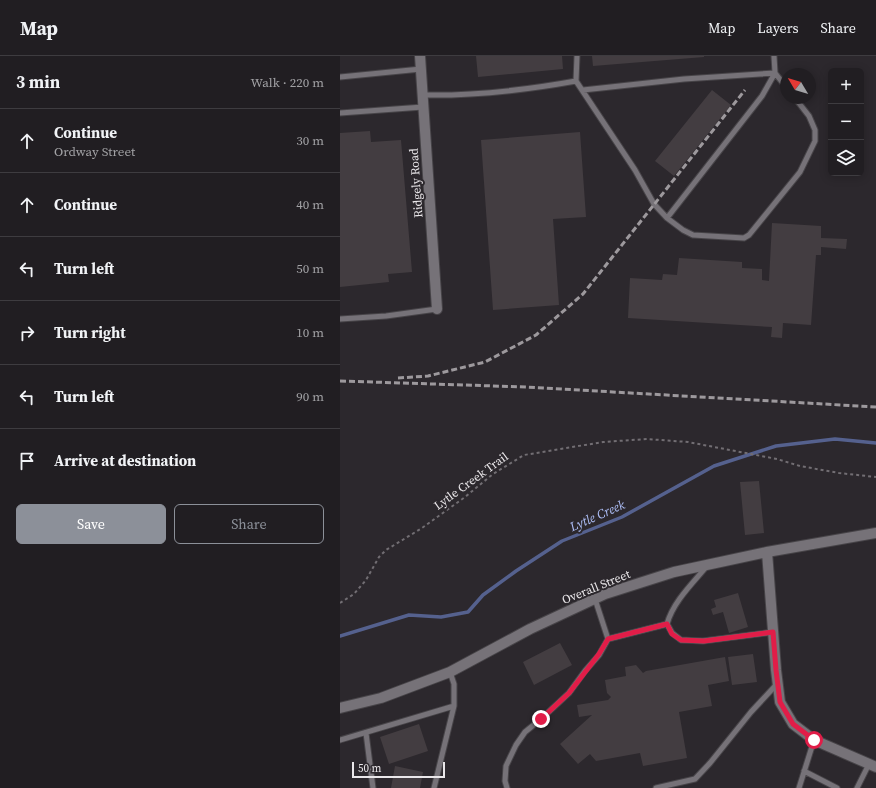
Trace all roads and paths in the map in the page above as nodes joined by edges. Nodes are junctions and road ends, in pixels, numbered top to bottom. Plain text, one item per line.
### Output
1 (420, 56) edge
2 (577, 56) edge
3 (774, 56) edge
4 (420, 69) junction
5 (775, 72) junction
6 (340, 77) edge
7 (780, 79) edge
8 (576, 81) junction
9 (583, 90) junction
10 (422, 95) junction
11 (800, 104) edge
12 (423, 107) junction
13 (340, 113) edge
14 (667, 218) junction
15 (437, 309) joint
16 (340, 319) edge
17 (876, 477) edge
18 (876, 533) edge
19 (767, 552) junction
20 (708, 565) junction
21 (595, 599) junction
22 (340, 603) edge
23 (667, 624) junction
24 (773, 632) junction
25 (608, 639) junction
26 (450, 672) junction
27 (777, 683) junction
28 (454, 706) junction
29 (340, 708) edge
30 (366, 733) junction
31 (340, 740) edge
32 (814, 740) junction
33 (872, 766) edge
34 (804, 771) junction
35 (373, 788) edge
36 (434, 788) edge
37 (507, 788) edge
38 (656, 788) edge
39 (798, 788) edge
40 (837, 788) edge
41 (857, 788) edge

1 - 4 street, Ridgely Road
2 - 8 lane
3 - 5 lane
4 - 6 lane
4 - 10 street, Ridgely Road
5 - 7 lane
5 - 9 lane
5 - 14 lane
8 - 9 lane
8 - 10 lane
9 - 14 lane
10 - 12 street, Ridgely Road
11 - 14 lane
12 - 13 lane
12 - 15 street, Ridgely Road
15 - 16 lane
17 - 22 path, Lytle Creek Trail
18 - 19 street, Overall Street
19 - 20 street, Overall Street
19 - 24 street
20 - 21 street, Overall Street
20 - 23 lane
21 - 25 lane
21 - 26 street, Overall Street
23 - 24 lane
23 - 25 lane
24 - 27 street
25 - 37 lane
26 - 28 lane
26 - 29 street, Overall Street
27 - 32 street
27 - 38 lane
28 - 30 lane
28 - 36 lane
30 - 31 lane
30 - 35 lane
32 - 33 street
32 - 34 lane
33 - 41 lane
34 - 39 lane
34 - 40 lane

